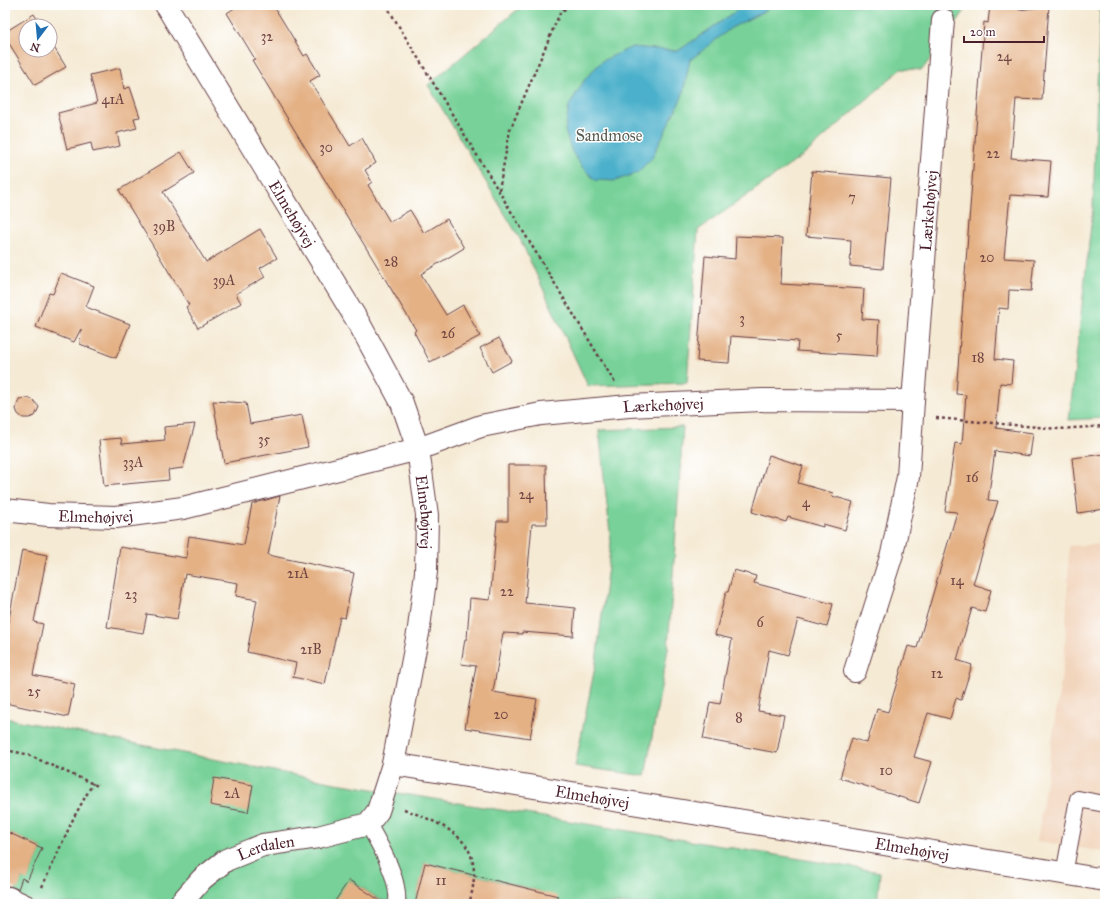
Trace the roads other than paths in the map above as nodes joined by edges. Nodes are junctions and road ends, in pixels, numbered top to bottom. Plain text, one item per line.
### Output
1 (166, 5) edge
2 (943, 20) dead end
3 (913, 408) junction
4 (418, 449) junction
5 (5, 510) edge
6 (855, 671) dead end
7 (393, 764) junction
8 (1105, 804) edge
9 (368, 824) junction
10 (1064, 874) junction
11 (1105, 880) edge
12 (9, 895) dead end
13 (28, 904) edge
14 (180, 904) edge
15 (397, 904) edge

1 - 4 street, Elmehøjvej
2 - 3 street, Lærkehøjvej
3 - 4 street, Lærkehøjvej
3 - 6 street, Lærkehøjvej
4 - 5 street, Elmehøjvej
4 - 7 street, Elmehøjvej
7 - 9 street
7 - 10 street, Elmehøjvej
8 - 10 lane
9 - 14 street, Lerdalen
9 - 15 lane
10 - 11 street, Elmehøjvej
12 - 13 lane

